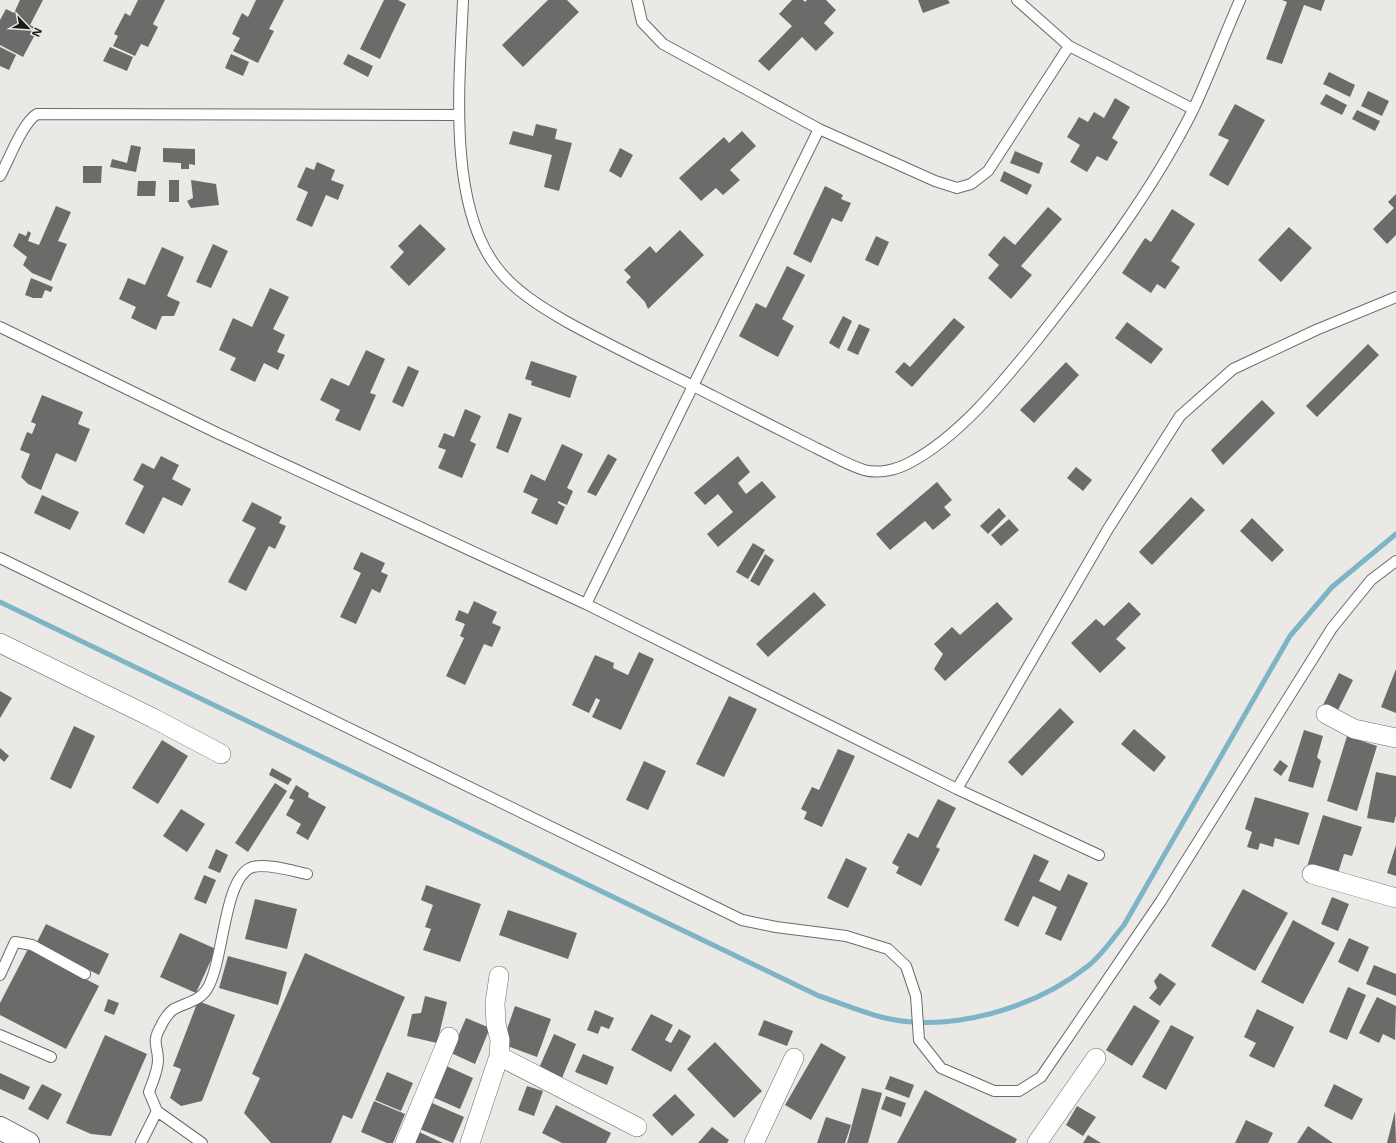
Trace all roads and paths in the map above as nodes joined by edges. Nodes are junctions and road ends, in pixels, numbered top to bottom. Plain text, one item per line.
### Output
1 (463, 0) edge
2 (637, 0) edge
3 (1017, 0) edge
4 (1240, 0) edge
5 (1069, 46) junction
6 (1193, 109) junction
7 (458, 115) junction
8 (819, 129) junction
9 (0, 176) edge
10 (1396, 297) edge
11 (0, 327) edge
12 (693, 386) junction
13 (0, 558) edge
14 (1396, 561) edge
15 (586, 604) junction
16 (0, 643) edge
17 (1326, 714) dead end
18 (1396, 738) edge
19 (221, 754) dead end
20 (958, 789) junction
21 (1099, 855) dead end
22 (307, 874) dead end
23 (1312, 874) dead end
24 (1396, 898) edge
25 (85, 974) dead end
26 (0, 975) edge
27 (499, 976) dead end
28 (0, 1035) edge
29 (449, 1036) dead end
30 (499, 1056) junction
31 (52, 1057) dead end
32 (794, 1058) dead end
33 (1096, 1058) dead end
34 (157, 1111) junction
35 (637, 1126) dead end
36 (0, 1128) edge
37 (28, 1143) edge
38 (141, 1143) edge
39 (202, 1143) edge
40 (404, 1143) edge
41 (470, 1143) edge
42 (754, 1143) edge
43 (1037, 1143) edge

1 - 7 lane
2 - 8 lane
3 - 5 lane
4 - 6 lane
5 - 6 lane
5 - 8 lane
6 - 12 lane
7 - 9 lane
7 - 12 lane
8 - 12 lane
10 - 20 lane
11 - 15 lane
12 - 15 lane
13 - 14 lane
15 - 20 lane
16 - 19 street
17 - 18 street
20 - 21 lane
22 - 34 lane
23 - 24 street
25 - 26 lane
27 - 30 street
28 - 31 lane
29 - 40 street
30 - 35 street
30 - 41 street
32 - 42 street
33 - 43 street
34 - 38 lane
34 - 39 lane
36 - 37 main road

